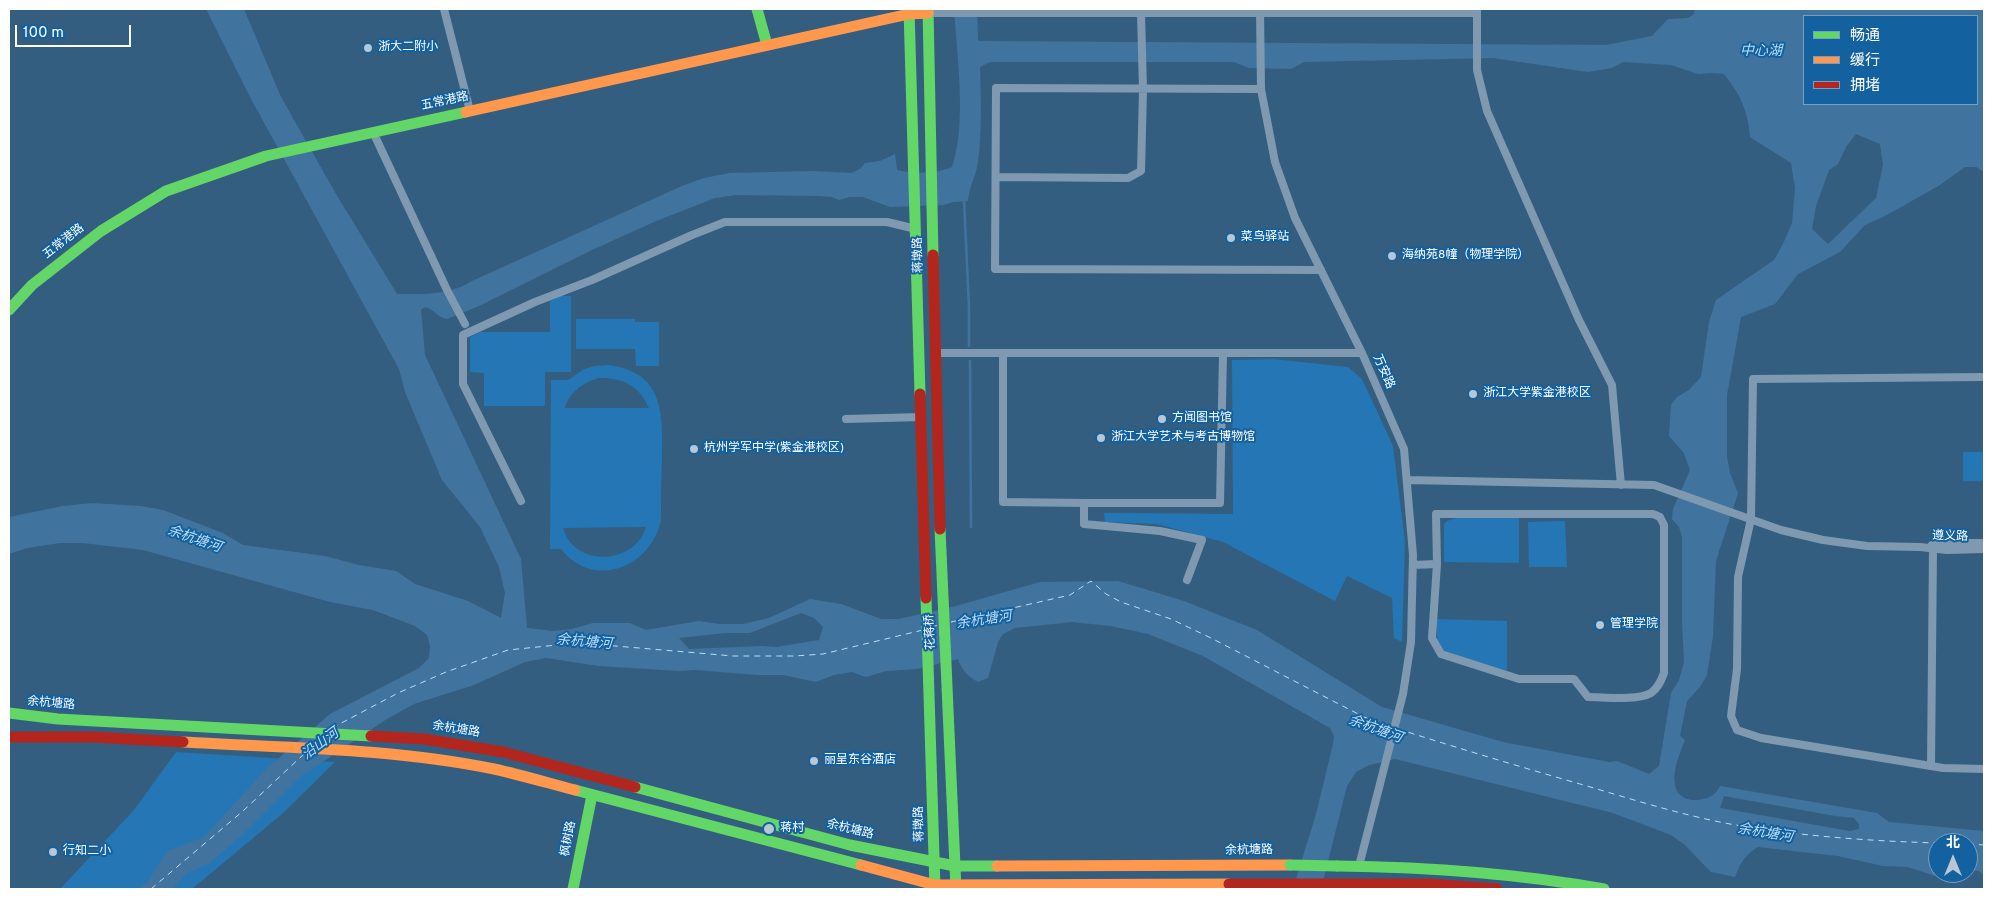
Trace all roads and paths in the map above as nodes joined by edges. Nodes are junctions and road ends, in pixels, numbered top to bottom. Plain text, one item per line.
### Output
1 (444, 9) edge
2 (758, 9) edge
3 (909, 11) edge
4 (928, 11) edge
5 (1260, 11) edge
6 (1477, 11) edge
7 (1142, 13) junction
8 (767, 46) junction
9 (1261, 89) junction
10 (1143, 90) junction
11 (470, 111) junction
12 (373, 132) junction
13 (996, 177) junction
14 (916, 224) junction
15 (1321, 270) junction
16 (9, 310) edge
17 (465, 324) dead end
18 (935, 353) junction
19 (1002, 354) junction
20 (1223, 354) junction
21 (1362, 354) junction
22 (1984, 377) edge
23 (922, 417) junction
24 (846, 420) dead end
25 (1407, 480) junction
26 (1621, 485) junction
27 (924, 499) joint
28 (521, 501) dead end
29 (939, 501) joint
30 (1084, 502) junction
31 (1751, 519) junction
32 (1984, 542) edge
33 (1920, 547) junction
34 (1933, 548) junction
35 (1984, 549) edge
36 (1437, 564) junction
37 (1413, 565) junction
38 (1187, 580) dead end
39 (9, 713) edge
40 (9, 737) edge
41 (932, 759) joint
42 (1932, 766) junction
43 (1984, 769) edge
44 (592, 794) junction
45 (934, 863) junction
46 (955, 866) junction
47 (1359, 866) junction
48 (1353, 886) edge
49 (935, 887) edge
50 (956, 888) edge
51 (574, 889) edge
52 (1497, 889) edge
53 (1604, 889) edge

1 - 11 street
2 - 8 main road
3 - 4 main road, 五常港路
3 - 8 main road, 五常港路
3 - 14 main road, 蒋墩路
4 - 7 street
4 - 18 main road, 蒋墩路
5 - 6 street
5 - 7 street
5 - 9 street, 万安路
6 - 26 street
7 - 10 street
8 - 11 main road, 五常港路
9 - 10 street
9 - 15 street, 万安路
10 - 13 street
10 - 13 street
11 - 12 main road, 五常港路
12 - 16 main road, 五常港路
12 - 17 street
13 - 15 street
14 - 23 main road, 蒋墩路
14 - 28 street
15 - 21 street, 万安路
18 - 19 street
18 - 29 main road, 蒋墩路
19 - 20 street
19 - 30 street
20 - 21 street
20 - 30 street
21 - 25 street, 万安路
22 - 31 street
23 - 24 street
23 - 27 main road, 蒋墩路
25 - 26 street
25 - 37 street, 万安路
26 - 31 street
27 - 41 main road, 花蒋桥
29 - 46 main road, 花蒋桥
30 - 38 street
31 - 33 street
31 - 42 street
32 - 33 street, 遵义路
33 - 34 street, 遵义路
34 - 35 street, 遵义路
34 - 42 street
36 - 36 street
36 - 37 street
37 - 47 street, 万安路
39 - 45 main road, 余杭塘路
40 - 44 main road
41 - 45 main road, 蒋墩路
42 - 43 street
44 - 49 main road
44 - 51 main road, 枫树路
45 - 46 main road, 余杭塘路
45 - 49 main road, 蒋墩路
46 - 47 main road, 余杭塘路, bridge
46 - 50 main road
47 - 53 main road, 余杭塘路
48 - 50 main road
48 - 52 main road
49 - 50 main road

